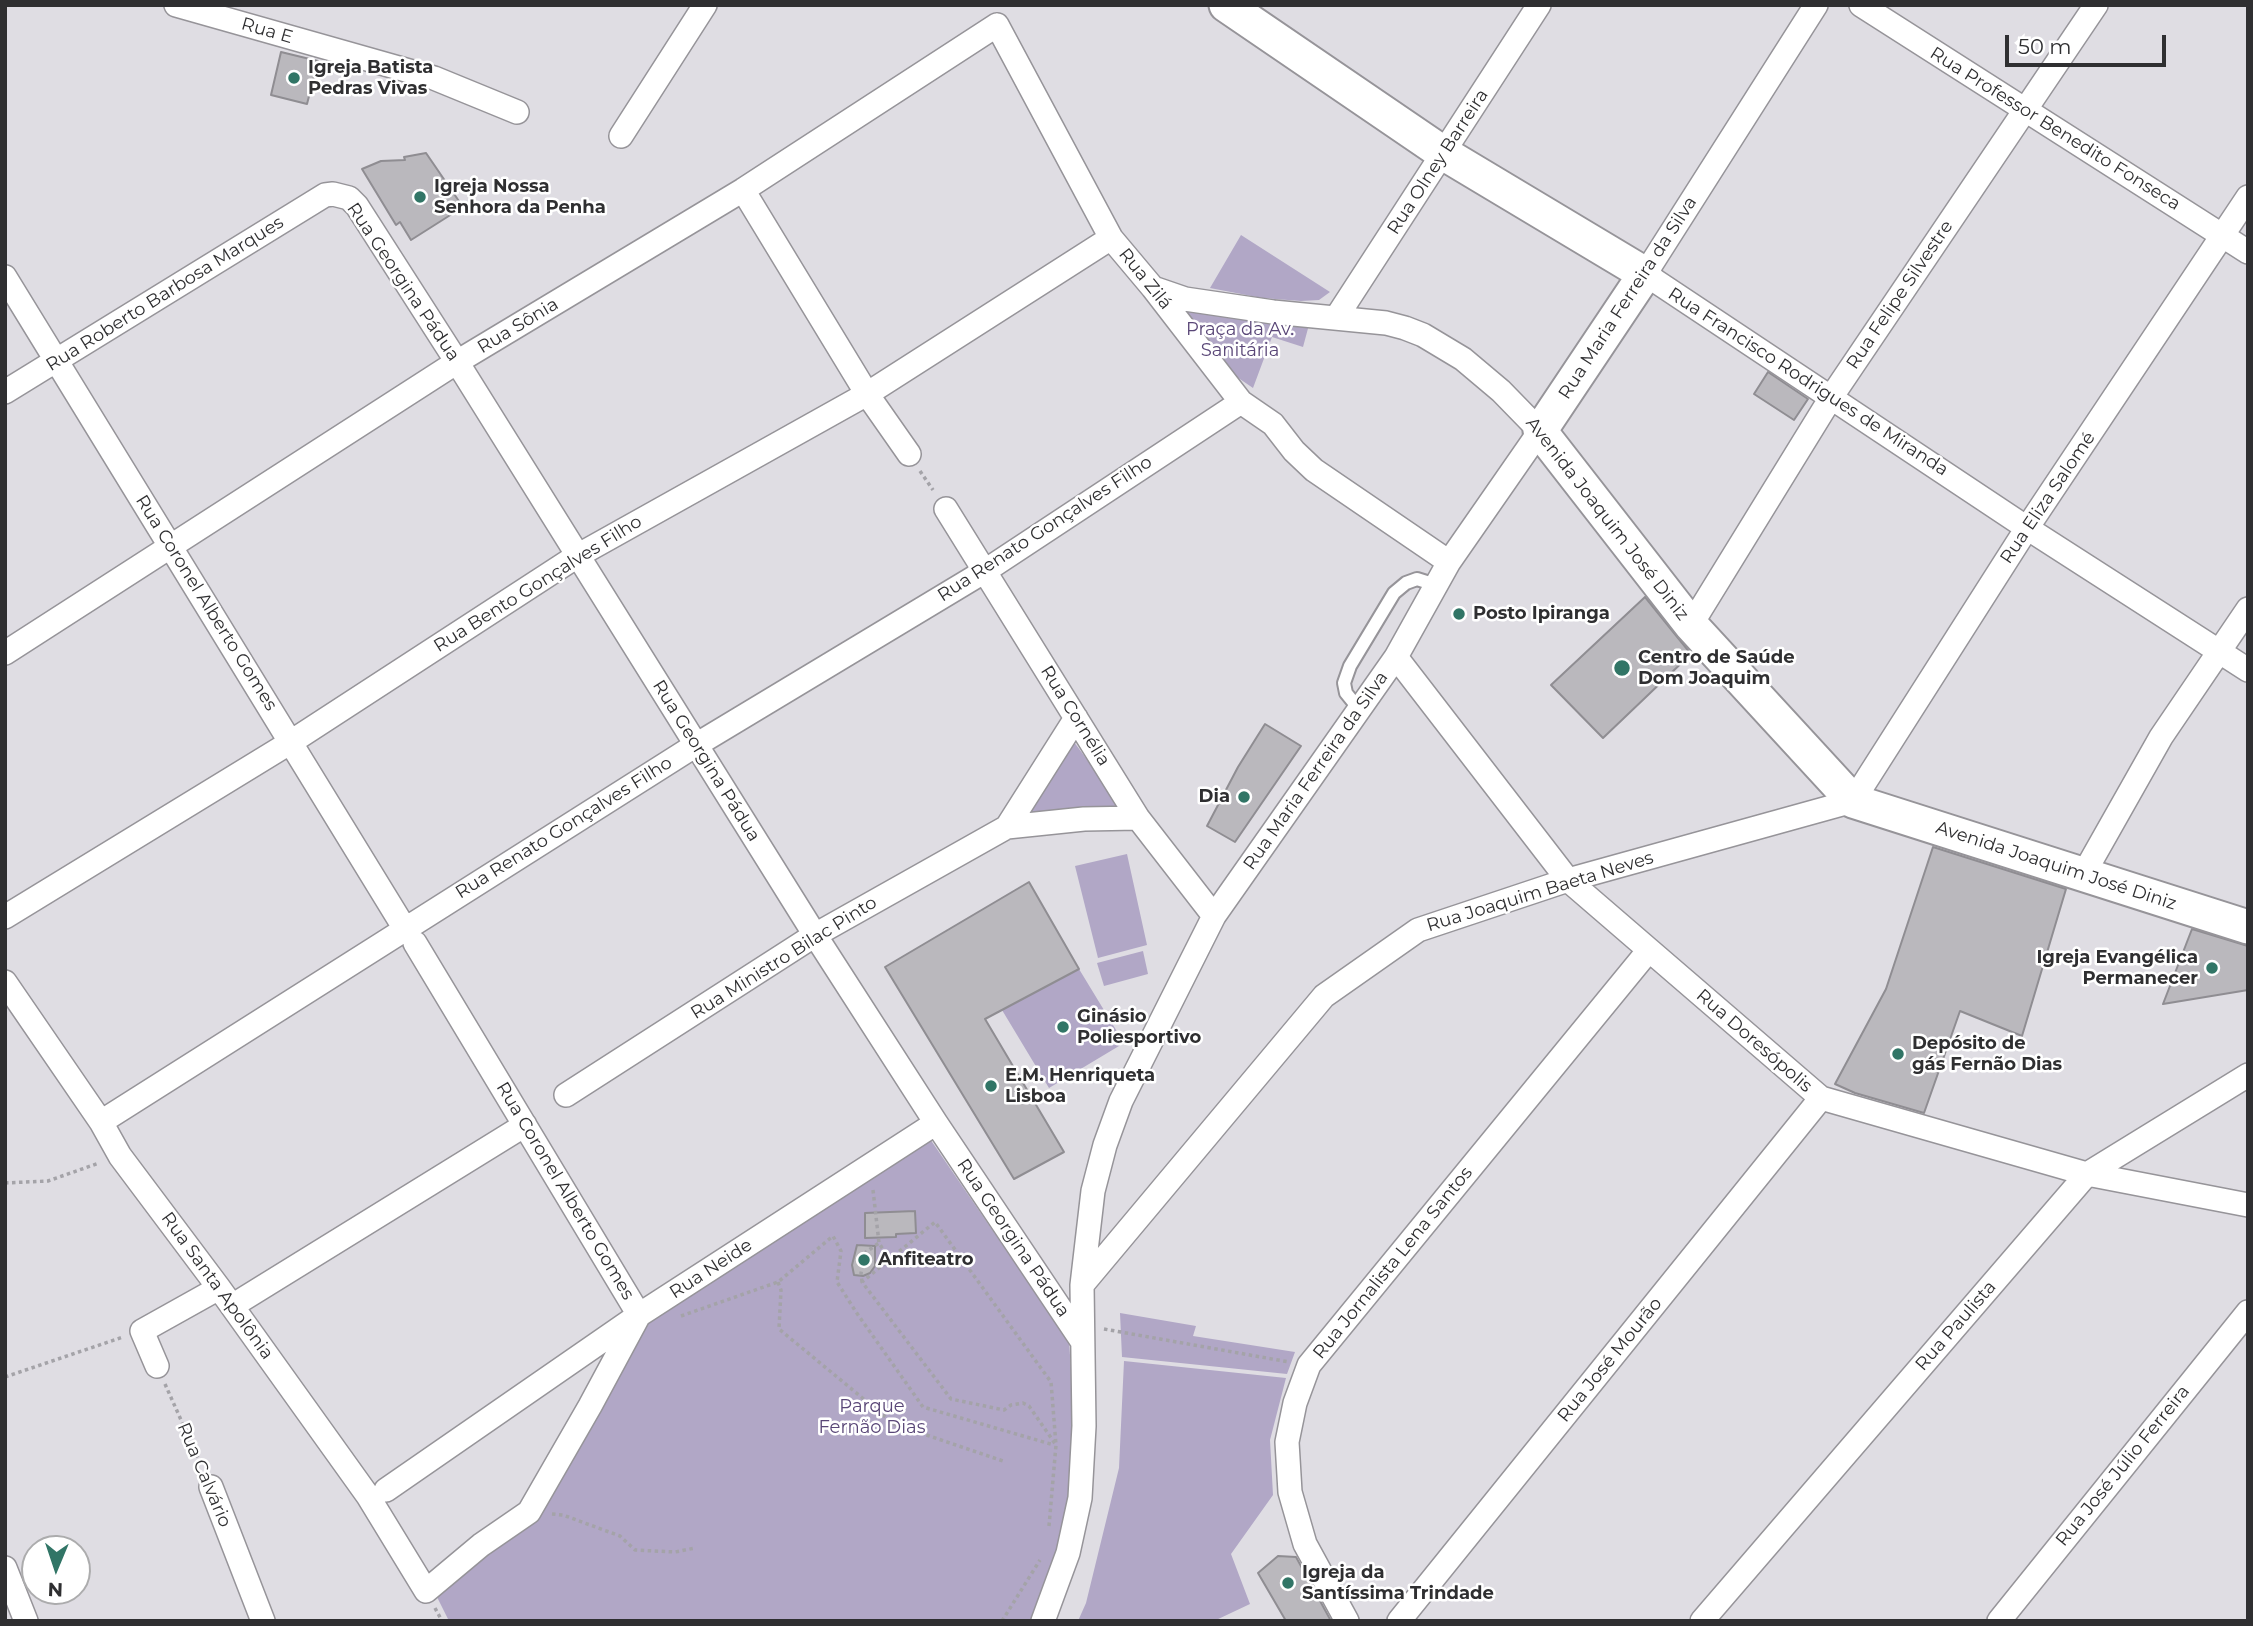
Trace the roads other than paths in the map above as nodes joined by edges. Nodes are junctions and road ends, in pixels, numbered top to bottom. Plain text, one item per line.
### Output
1 (176, 5) edge
2 (705, 5) edge
3 (1226, 5) edge
4 (1539, 5) edge
5 (1816, 5) edge
6 (1861, 5) edge
7 (2096, 5) edge
8 (1260, 14) edge
9 (1002, 15) edge
10 (2025, 111) junction
11 (517, 112) dead end
12 (621, 136) dead end
13 (1443, 153) junction
14 (743, 190) junction
15 (325, 195) joint
16 (2248, 197) edge
17 (2224, 236) junction
18 (1111, 238) junction
19 (2248, 252) edge
20 (1645, 274) junction
21 (5, 277) edge
22 (1153, 288) junction
23 (1336, 318) junction
24 (56, 361) junction
25 (457, 362) junction
26 (5, 393) edge
27 (867, 394) junction
28 (1832, 396) junction
29 (1241, 402) junction
30 (1540, 432) junction
31 (909, 454) road end
32 (946, 509) road end
33 (2027, 528) junction
34 (172, 548) junction
35 (577, 556) junction
36 (1449, 562) junction
37 (985, 571) junction
38 (1436, 585) junction
39 (2248, 609) edge
40 (1691, 625) junction
41 (2220, 652) junction
42 (5, 653) edge
43 (1396, 657) junction
44 (2248, 670) edge
45 (1359, 709) junction
46 (1076, 718) junction
47 (291, 742) junction
48 (696, 745) junction
49 (1853, 801) junction
50 (1138, 818) junction
51 (1007, 827) junction
52 (2083, 875) junction
53 (1569, 880) junction
54 (5, 916) edge
55 (1214, 916) junction
56 (2248, 928) edge
57 (815, 935) junction
58 (410, 936) junction
59 (1649, 950) junction
60 (5, 982) edge
61 (2248, 1075) edge
62 (566, 1095) dead end
63 (1821, 1098) junction
64 (101, 1122) junction
65 (936, 1123) junction
66 (526, 1125) junction
67 (2087, 1174) junction
68 (2248, 1205) edge
69 (1082, 1285) junction
70 (226, 1297) junction
71 (2248, 1312) edge
72 (639, 1315) junction
73 (1082, 1333) junction
74 (157, 1367) road end
75 (211, 1487) road end
76 (386, 1490) dead end
77 (5, 1568) edge
78 (426, 1591) joint
79 (26, 1621) edge
80 (263, 1621) edge
81 (1043, 1621) edge
82 (1347, 1621) edge
83 (1399, 1621) edge
84 (1702, 1621) edge
85 (1999, 1621) edge

1 - 11 street, Rua E
2 - 12 street
3 - 8 street, Rua Francisco Rodrigues de Miranda
4 - 13 street, Rua Olney Barreira
5 - 20 street, Rua Maria Ferreira da Silva
6 - 10 street, Rua Professor Benedito Fonseca
7 - 10 street, Rua Felipe Silvestre
8 - 13 street, Rua Francisco Rodrigues de Miranda
9 - 14 street, Rua Sônia
9 - 18 street, Rua Zilá
10 - 17 street, Rua Professor Benedito Fonseca
10 - 28 street, Rua Felipe Silvestre
13 - 20 street, Rua Francisco Rodrigues de Miranda
13 - 23 street, Rua Olney Barreira
14 - 25 street, Rua Sônia
14 - 27 street
15 - 24 street, Rua Roberto Barbosa Marques
15 - 25 street, Rua Georgina Pádua
16 - 17 street, Rua Eliza Salomé
17 - 19 street, Rua Professor Benedito Fonseca
17 - 33 street, Rua Eliza Salomé
18 - 22 street, Rua Zilá
18 - 27 street, Rua Bento Gonçalves Filho
20 - 28 street, Rua Francisco Rodrigues de Miranda
20 - 30 street, Rua Maria Ferreira da Silva
21 - 24 street, Rua Coronel Alberto Gomes
22 - 23 street, Avenida Joaquim José Diniz
22 - 29 street, Rua Zilá
23 - 30 street, Avenida Joaquim José Diniz
24 - 26 street, Rua Roberto Barbosa Marques
24 - 34 street, Rua Coronel Alberto Gomes
25 - 34 street, Rua Sônia
25 - 35 street, Rua Georgina Pádua
27 - 31 street
27 - 35 street, Rua Bento Gonçalves Filho
28 - 33 street, Rua Francisco Rodrigues de Miranda
28 - 40 street, Rua Felipe Silvestre
29 - 36 street, Rua Zilá
29 - 37 street, Rua Renato Gonçalves Filho
30 - 36 street, Rua Maria Ferreira da Silva
30 - 40 street, Avenida Joaquim José Diniz
32 - 37 street, Rua Cornélia
33 - 41 street, Rua Francisco Rodrigues de Miranda
33 - 49 street, Rua Eliza Salomé
34 - 42 street, Rua Sônia
34 - 47 street, Rua Coronel Alberto Gomes
35 - 47 street, Rua Bento Gonçalves Filho
35 - 48 street, Rua Georgina Pádua
36 - 38 street, Rua Maria Ferreira da Silva
37 - 46 street, Rua Cornélia
37 - 48 street, Rua Renato Gonçalves Filho
38 - 43 street, Rua Maria Ferreira da Silva
38 - 45 lane
39 - 41 street
40 - 49 street, Avenida Joaquim José Diniz
41 - 44 street, Rua Francisco Rodrigues de Miranda
41 - 52 street
43 - 45 street, Rua Maria Ferreira da Silva
43 - 53 street, Rua Doresópolis
45 - 55 street, Rua Maria Ferreira da Silva
46 - 50 street, Rua Cornélia
46 - 51 street, Rua Ministro Bilac Pinto
47 - 54 street, Rua Bento Gonçalves Filho
47 - 58 street, Rua Coronel Alberto Gomes
48 - 57 street, Rua Georgina Pádua
48 - 58 street, Rua Renato Gonçalves Filho
49 - 52 street, Avenida Joaquim José Diniz
49 - 53 street, Rua Joaquim Baeta Neves
50 - 51 street, Rua Ministro Bilac Pinto
50 - 55 street, Rua Cornélia
51 - 57 street, Rua Ministro Bilac Pinto
52 - 56 street, Avenida Joaquim José Diniz
53 - 59 street, Rua Doresópolis
53 - 69 street, Rua Joaquim Baeta Neves
55 - 69 street, Rua Maria Ferreira da Silva
57 - 62 street, Rua Ministro Bilac Pinto
57 - 65 street, Rua Georgina Pádua
58 - 64 street, Rua Renato Gonçalves Filho
58 - 66 street, Rua Coronel Alberto Gomes
59 - 63 street, Rua Doresópolis
59 - 82 street, Rua Jornalista Lena Santos
60 - 64 street, Rua Santa Apolônia
61 - 67 street, Rua Paulista
63 - 67 street, Rua Doresópolis
63 - 83 street, Rua José Mourão
64 - 70 street, Rua Santa Apolônia
65 - 72 street, Rua Neide
65 - 73 street, Rua Georgina Pádua
66 - 70 street
66 - 72 street, Rua Coronel Alberto Gomes
67 - 68 street, Rua Doresópolis
67 - 84 street, Rua Paulista
69 - 73 street, Rua Maria Ferreira da Silva
70 - 74 street
70 - 78 street, Rua Santa Apolônia
71 - 85 street, Rua José Júlio Ferreira
72 - 76 street, Rua Neide
72 - 78 street, Rua Coronel Alberto Gomes
73 - 81 street, Rua Maria Ferreira da Silva
75 - 80 street, Rua Calvário
77 - 79 street

